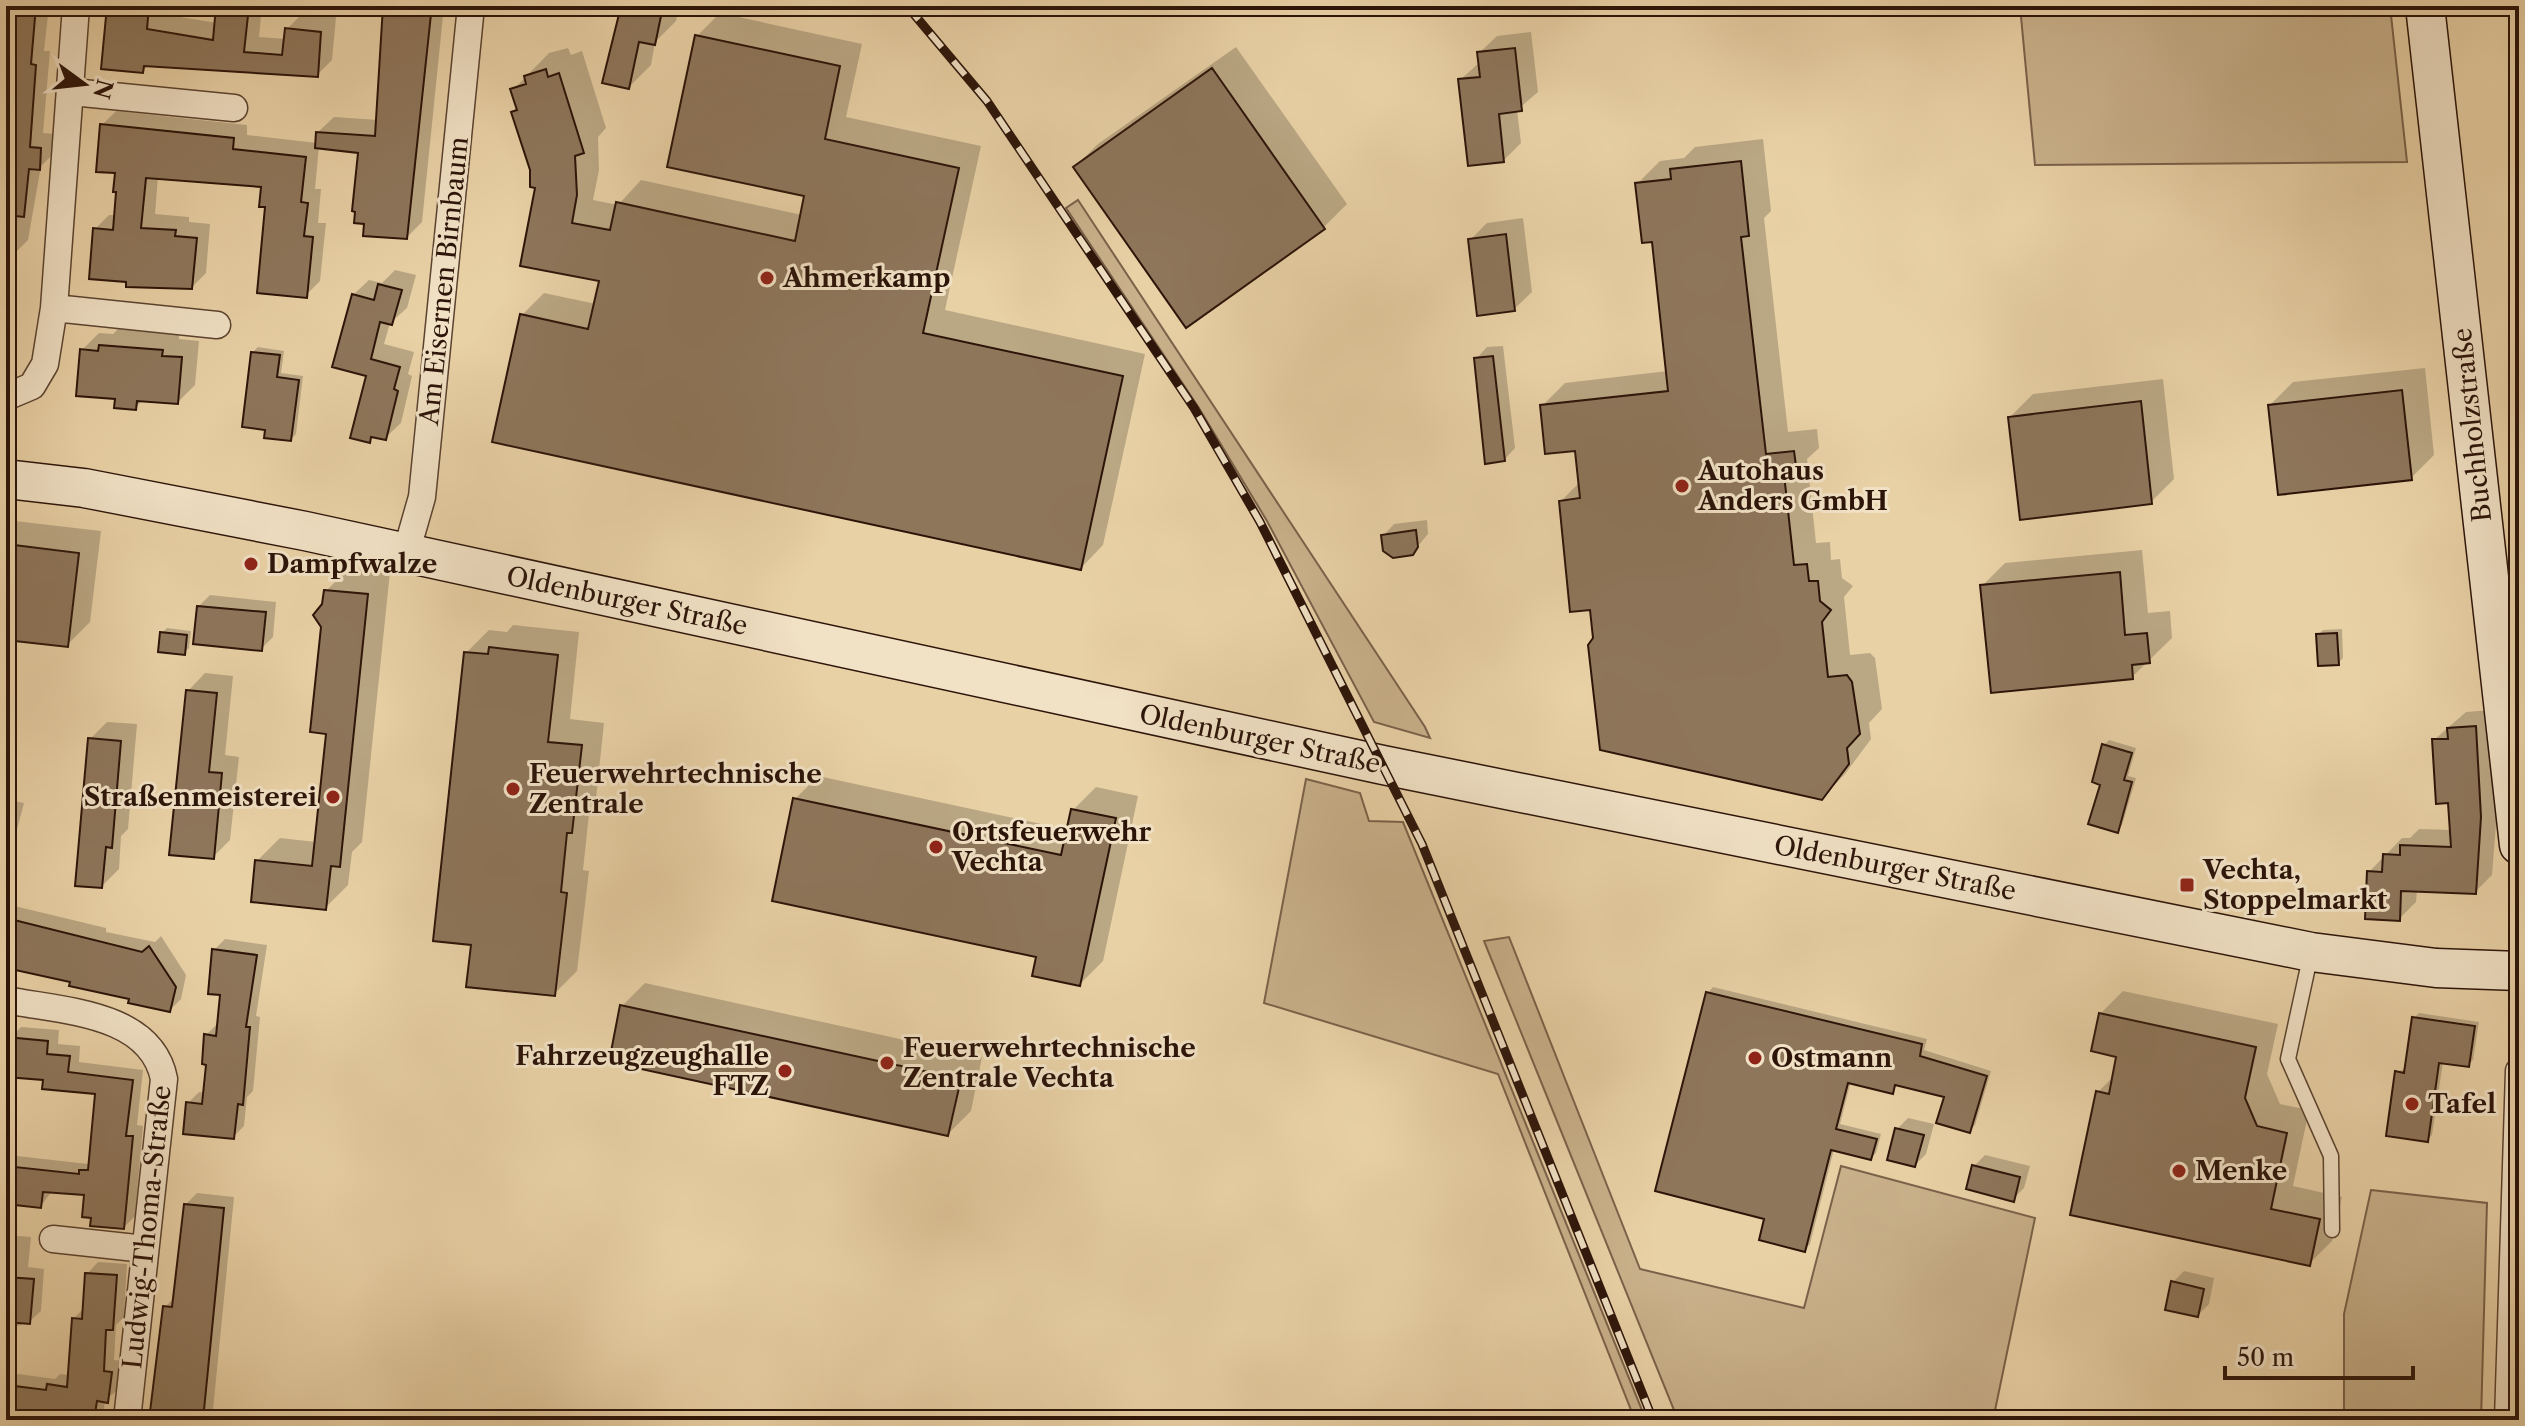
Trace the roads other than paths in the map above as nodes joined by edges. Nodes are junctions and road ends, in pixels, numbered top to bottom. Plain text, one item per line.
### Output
1 (76, 6) edge
2 (471, 6) edge
3 (2425, 6) edge
4 (72, 92) junction
5 (234, 108) dead end
6 (54, 308) junction
7 (217, 325) dead end
8 (6, 397) edge
9 (6, 479) edge
10 (406, 553) junction
11 (2518, 827) edge
12 (2311, 952) junction
13 (2519, 971) edge
14 (6, 1000) edge
15 (2519, 1071) edge
16 (2332, 1230) dead end
17 (53, 1239) dead end
18 (145, 1249) junction
19 (127, 1420) edge
20 (2508, 1420) edge

1 - 4 street
2 - 10 street, Am Eisernen Birnbaum
3 - 11 main road, Buchholzstraße
4 - 5 street
4 - 6 street
6 - 7 street
6 - 8 street
9 - 10 main road, Oldenburger Straße
10 - 12 main road, Oldenburger Straße
12 - 13 main road, Oldenburger Straße
12 - 16 lane
14 - 18 street, Ludwig-Thoma-Straße
15 - 20 street
17 - 18 street
18 - 19 street, Ludwig-Thoma-Straße

